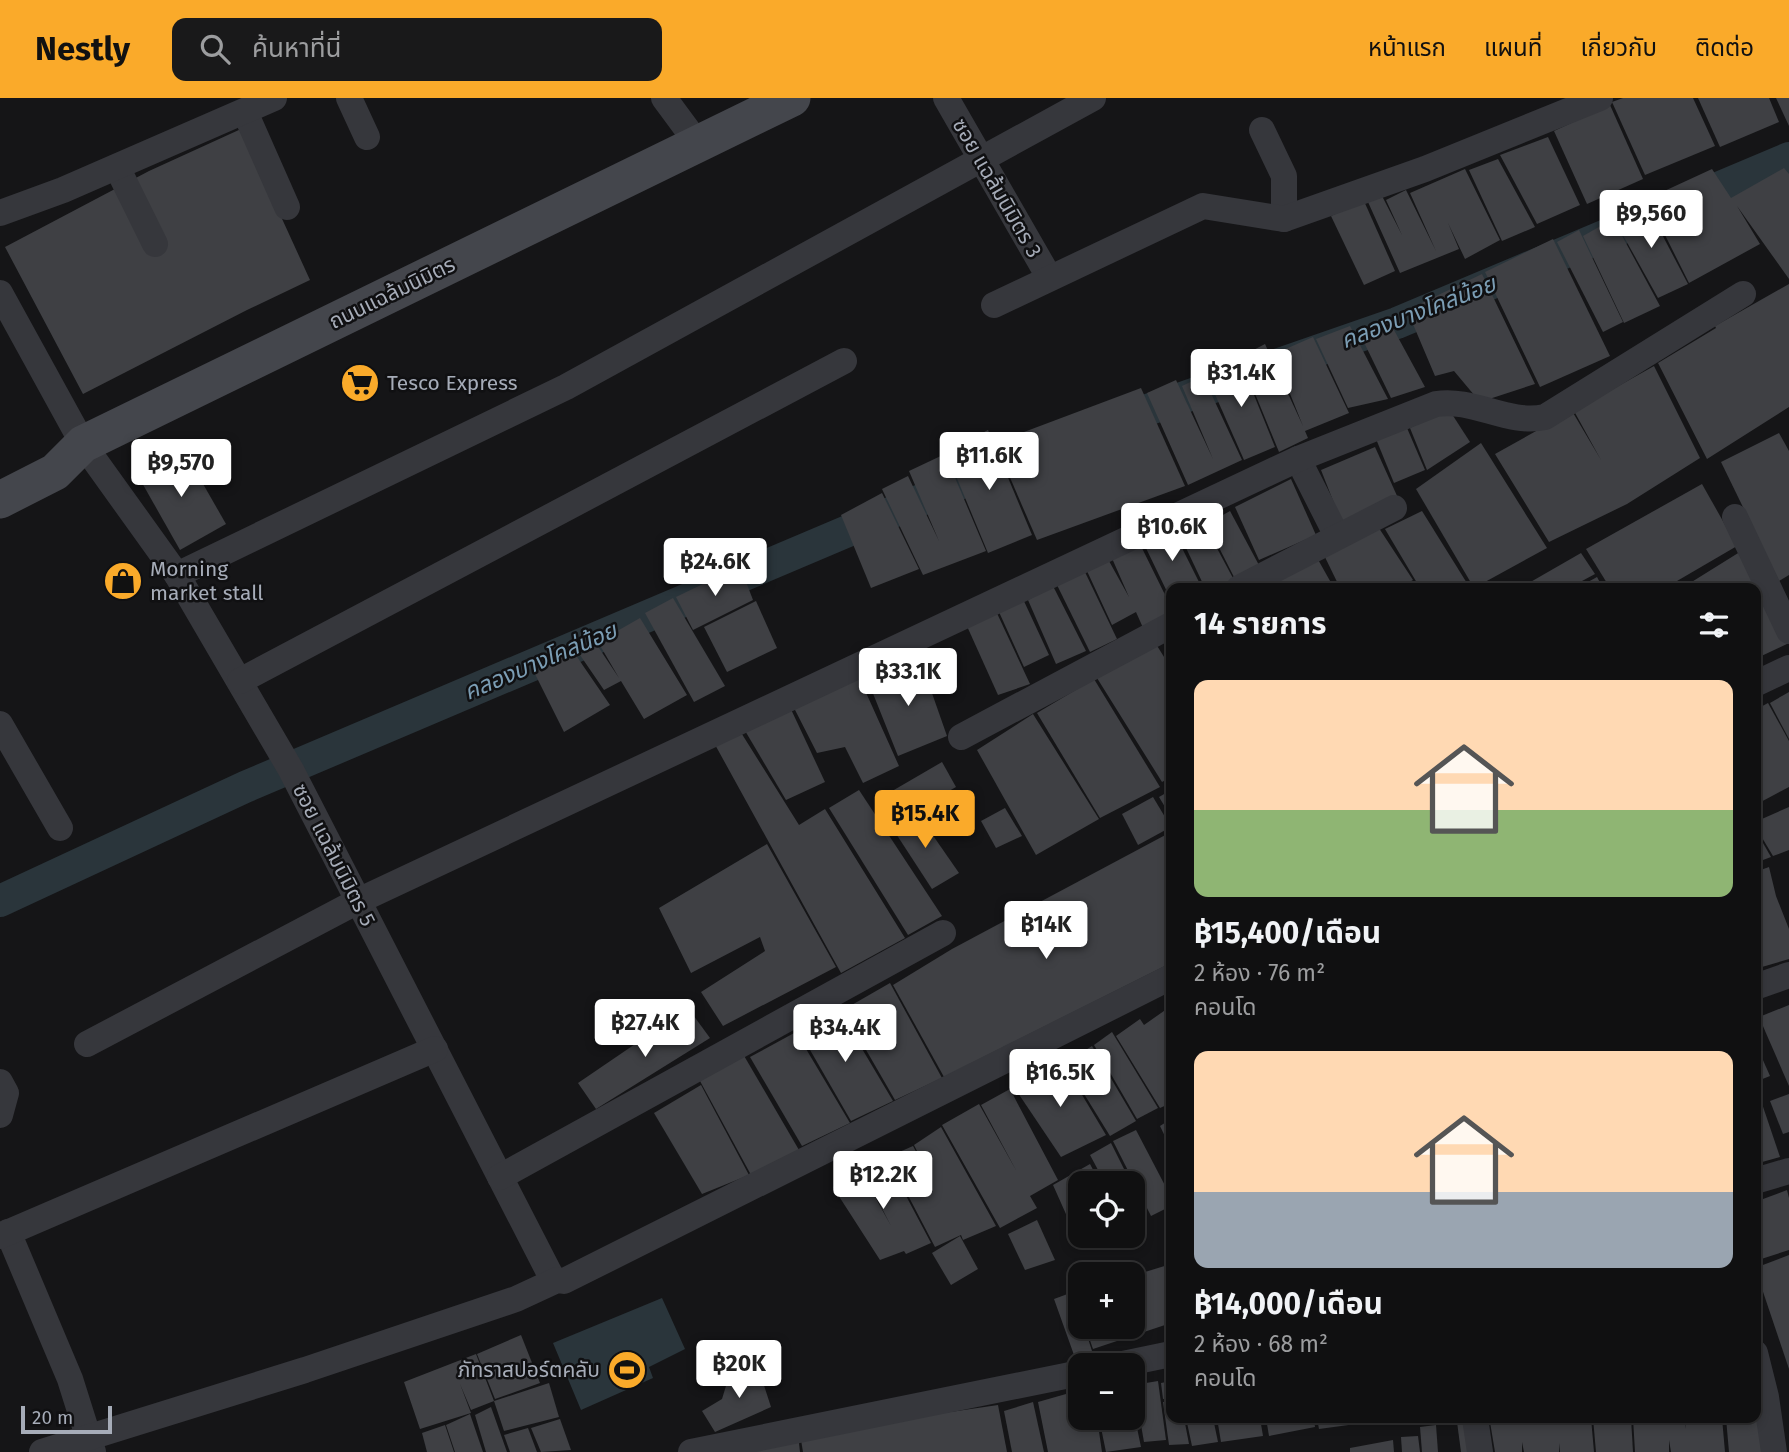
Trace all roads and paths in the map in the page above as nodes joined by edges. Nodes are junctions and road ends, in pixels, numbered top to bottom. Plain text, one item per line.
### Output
1 (274, 98) edge
2 (349, 98) edge
3 (664, 98) edge
4 (792, 98) edge
5 (946, 98) edge
6 (1093, 98) edge
7 (1600, 98) edge
8 (245, 112) junction
9 (1262, 130) dead end
10 (366, 137) dead end
11 (698, 144) junction
12 (980, 159) junction
13 (117, 167) junction
14 (287, 207) dead end
15 (0, 213) edge
16 (1284, 219) junction
17 (155, 244) dead end
18 (1049, 277) junction
19 (0, 293) edge
20 (1744, 294) dead end
21 (994, 305) dead end
22 (844, 361) dead end
23 (83, 444) junction
24 (1298, 459) junction
25 (0, 499) edge
26 (1394, 508) dead end
27 (1734, 517) dead end
28 (1337, 536) junction
29 (177, 575) junction
30 (1248, 583) edge
31 (1166, 628) edge
32 (1789, 631) edge
33 (1789, 668) edge
34 (240, 681) junction
35 (1761, 681) edge
36 (0, 723) edge
37 (961, 737) dead end
38 (60, 828) dead end
39 (358, 901) junction
40 (943, 933) dead end
41 (1789, 975) edge
42 (1166, 980) edge
43 (1761, 984) edge
44 (87, 1044) dead end
45 (435, 1049) junction
46 (0, 1082) edge
47 (0, 1115) edge
48 (1789, 1171) edge
49 (500, 1177) junction
50 (1761, 1179) edge
51 (4, 1234) edge
52 (557, 1280) junction
53 (1166, 1355) edge
54 (1145, 1359) edge
55 (1068, 1375) edge
56 (1761, 1377) edge
57 (1476, 1423) edge
58 (91, 1445) edge
59 (42, 1452) edge
60 (691, 1452) edge
61 (1480, 1452) edge
62 (1774, 1452) edge

1 - 8 street
2 - 10 street
3 - 11 street
4 - 11 street, ถนนแฉล้มนิมิตร
5 - 12 street, ซอย แฉล้มนิมิตร 3
6 - 12 street
7 - 16 street
8 - 13 street
8 - 14 street
9 - 16 street
11 - 23 street, ถนนแฉล้มนิมิตร
12 - 18 street, ซอย แฉล้มนิมิตร 3
12 - 29 street
13 - 15 street
13 - 17 street
16 - 18 street
18 - 21 street
19 - 23 street, ซอย แฉล้มนิมิตร 5
20 - 24 street
22 - 34 street
23 - 25 street, ถนนแฉล้มนิมิตร
23 - 29 street, ซอย แฉล้มนิมิตร 5
24 - 28 street
24 - 39 street
26 - 28 street
27 - 32 street
28 - 30 street
29 - 34 street, ซอย แฉล้มนิมิตร 5
31 - 37 street
33 - 35 street
34 - 39 street, ซอย แฉล้มนิมิตร 5
36 - 38 street
39 - 44 street
39 - 45 street, ซอย แฉล้มนิมิตร 5
40 - 49 street
41 - 43 street
42 - 52 street
45 - 49 street, ซอย แฉล้มนิมิตร 5
45 - 51 street
46 - 47 street
48 - 50 street
49 - 52 street, ซอย แฉล้มนิมิตร 5
51 - 58 street
52 - 58 street
53 - 54 street
55 - 60 street
56 - 62 street
57 - 61 street
58 - 59 street

